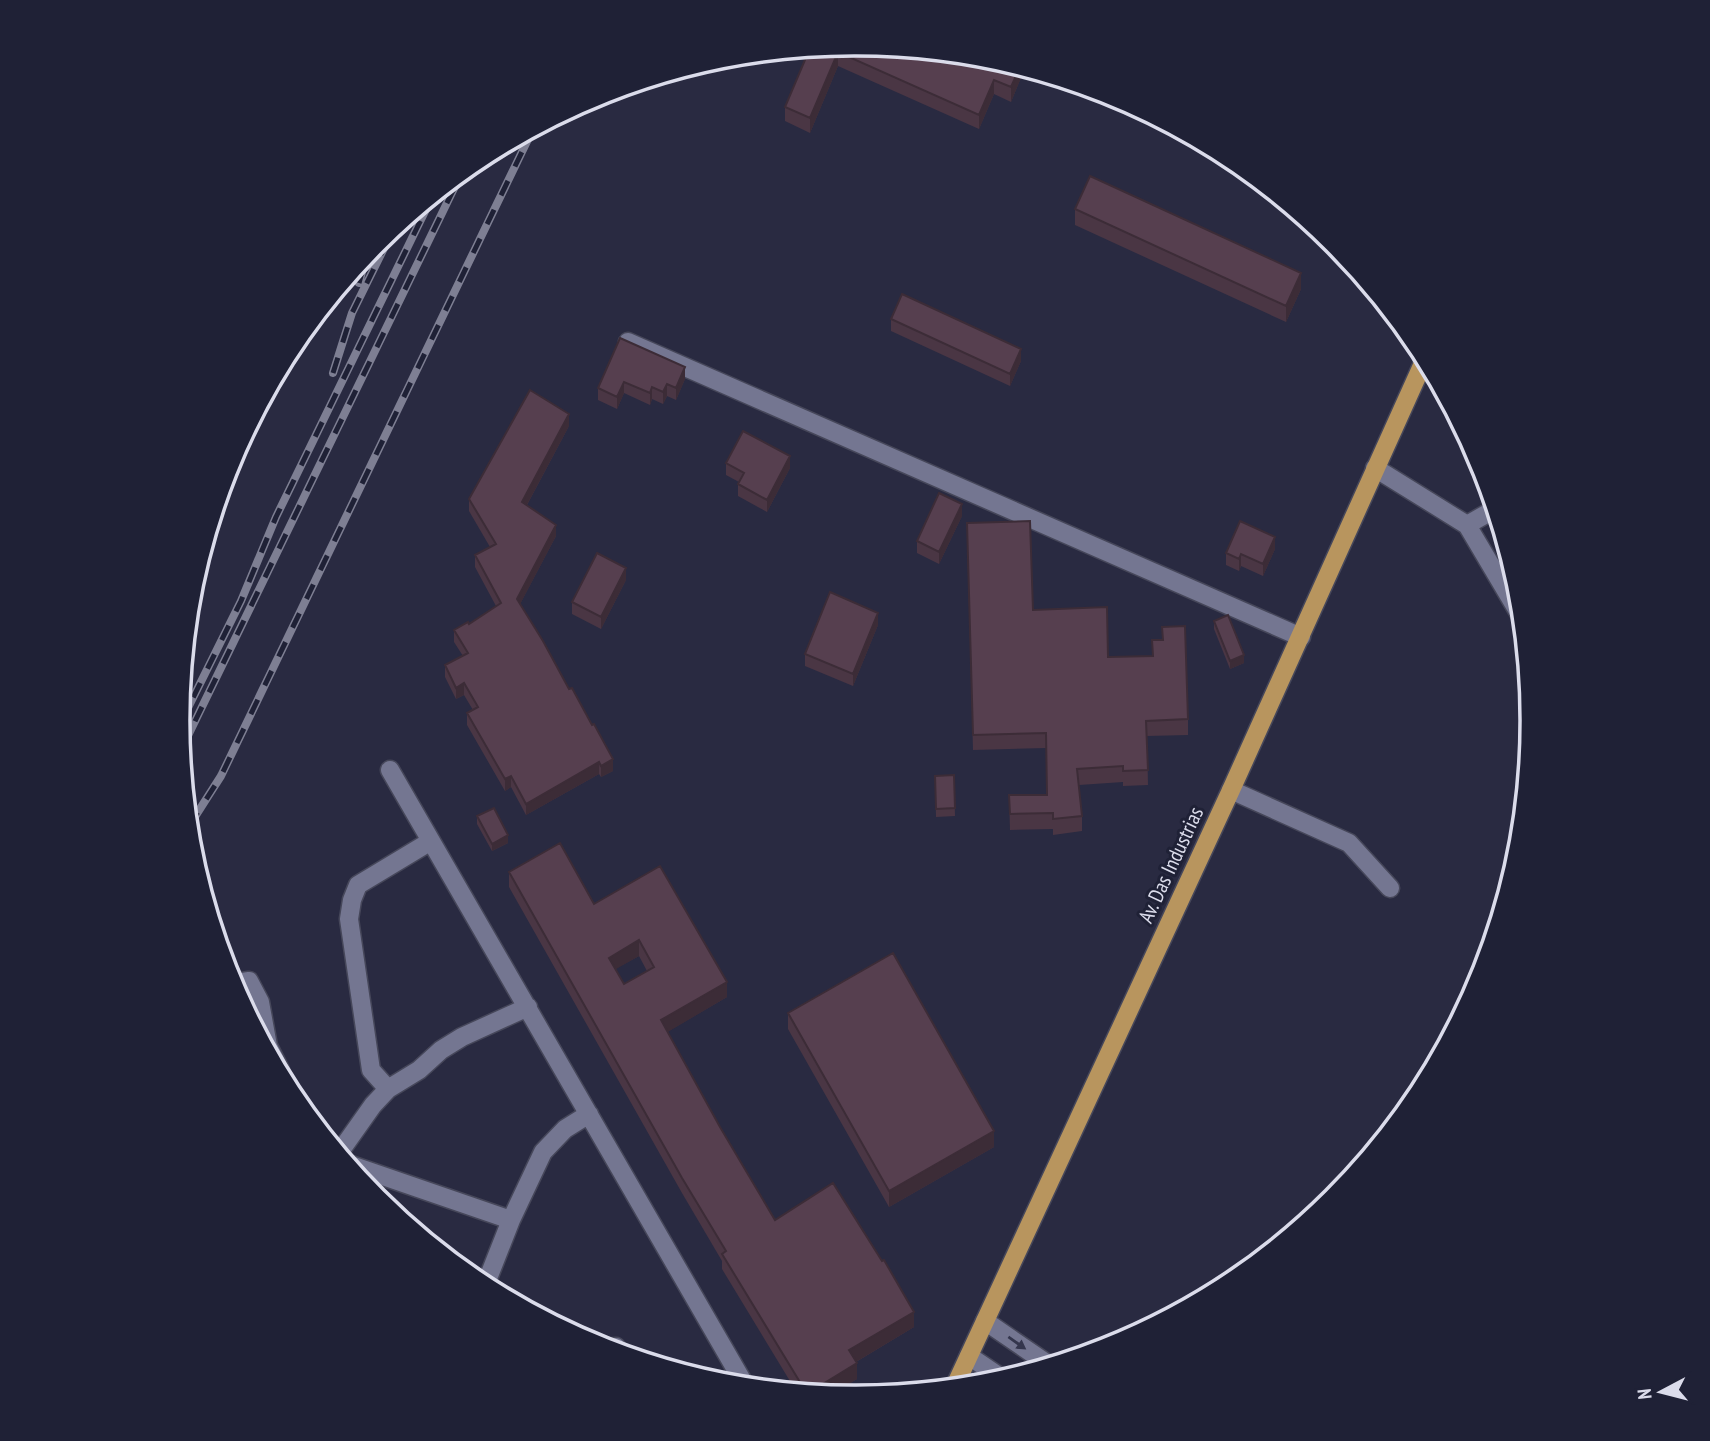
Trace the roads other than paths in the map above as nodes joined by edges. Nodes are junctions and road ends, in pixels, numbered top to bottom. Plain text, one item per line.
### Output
1 (628, 342) edge
2 (1420, 371) edge
3 (1375, 468) junction
4 (1486, 514) edge
5 (1467, 525) junction
6 (1507, 593) edge
7 (1301, 637) junction
8 (390, 770) dead end
9 (1231, 790) junction
10 (431, 841) junction
11 (1390, 888) dead end
12 (244, 982) edge
13 (528, 1007) junction
14 (264, 1023) edge
15 (388, 1089) junction
16 (589, 1114) junction
17 (344, 1146) edge
18 (366, 1170) edge
19 (511, 1220) junction
20 (489, 1275) edge
21 (985, 1321) junction
22 (969, 1356) junction
23 (1039, 1358) edge
24 (991, 1371) edge
25 (739, 1374) edge
26 (960, 1376) edge

1 - 7 street
2 - 3 main road, Av. Das Industrias
3 - 5 street
3 - 7 main road, Av. Das Industrias
4 - 5 street
5 - 6 street
7 - 9 main road, Av. Das Industrias
8 - 10 street
9 - 11 street
9 - 21 main road, Av. Das Industrias
10 - 13 street
10 - 15 street
12 - 14 street
13 - 15 street
13 - 16 street
15 - 17 street
16 - 19 street
16 - 25 street
18 - 19 street
19 - 20 street
21 - 22 main road, Av. Das Industrias
21 -> 23 street
22 - 24 street
22 - 26 main road, Av. Das Industrias

